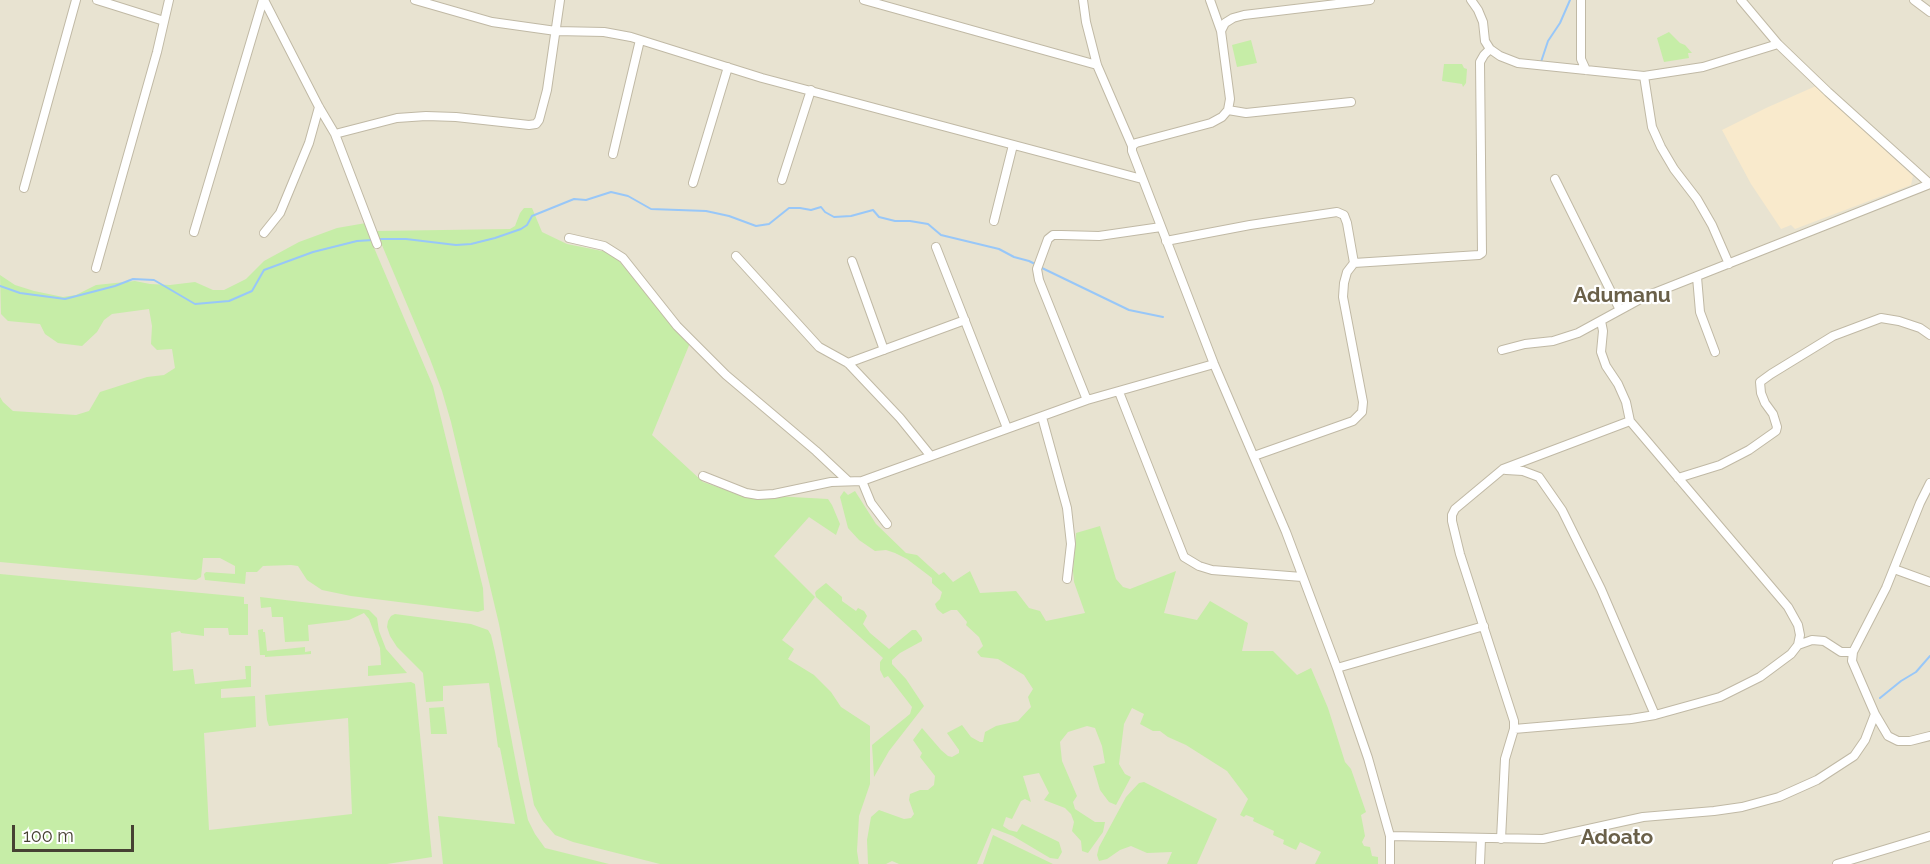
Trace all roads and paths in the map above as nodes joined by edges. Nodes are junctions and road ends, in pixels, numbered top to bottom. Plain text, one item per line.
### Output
1 (76, 0) edge
2 (98, 0) edge
3 (169, 0) edge
4 (264, 0) edge
5 (415, 0) edge
6 (560, 0) edge
7 (864, 0) edge
8 (1083, 0) edge
9 (1210, 0) edge
10 (1370, 0) edge
11 (1472, 0) edge
12 (1581, 0) edge
13 (1742, 0) edge
14 (1914, 0) edge
15 (1930, 12) edge
16 (164, 21) junction
17 (556, 31) junction
18 (1221, 31) junction
19 (640, 40) junction
20 (1778, 44) junction
21 (1490, 49) junction
22 (1097, 65) junction
23 (728, 67) junction
24 (1586, 70) junction
25 (1644, 76) junction
26 (812, 90) junction
27 (1351, 102) dead end
28 (319, 107) junction
29 (1228, 110) junction
30 (335, 134) junction
31 (1013, 145) junction
32 (1132, 146) junction
33 (613, 154) dead end
34 (1142, 179) junction
35 (1555, 179) dead end
36 (782, 180) dead end
37 (693, 183) dead end
38 (1930, 184) edge
39 (24, 188) dead end
40 (994, 221) dead end
41 (1161, 227) junction
42 (194, 232) dead end
43 (264, 233) dead end
44 (569, 238) dead end
45 (1166, 241) junction
46 (377, 244) dead end
47 (936, 247) dead end
48 (736, 256) dead end
49 (852, 261) dead end
50 (1354, 263) junction
51 (1729, 264) junction
52 (96, 268) dead end
53 (1697, 277) junction
54 (1620, 310) junction
55 (965, 320) junction
56 (1601, 321) junction
57 (1930, 335) edge
58 (884, 350) junction
59 (1502, 350) dead end
60 (1715, 352) dead end
61 (848, 363) junction
62 (1214, 364) junction
63 (1119, 392) junction
64 (1087, 400) junction
65 (1042, 417) junction
66 (1630, 421) junction
67 (1007, 428) junction
68 (930, 455) junction
69 (1254, 456) junction
70 (1503, 469) junction
71 (704, 476) dead end
72 (1678, 478) junction
73 (848, 481) junction
74 (862, 481) junction
75 (1930, 483) edge
76 (887, 524) dead end
77 (1894, 569) junction
78 (1302, 577) junction
79 (1067, 579) dead end
80 (1930, 582) edge
81 (1484, 626) junction
82 (1798, 645) junction
83 (1853, 652) junction
84 (1337, 668) junction
85 (1875, 714) junction
86 (1655, 715) junction
87 (1514, 729) junction
88 (1930, 736) edge
89 (1390, 836) junction
90 (1930, 836) edge
91 (1481, 839) junction
92 (1501, 839) junction
93 (1390, 864) edge
94 (1480, 864) edge
95 (1837, 864) edge

1 - 39 street
2 - 16 street
3 - 16 street
4 - 28 street
4 - 42 street
5 - 17 street
6 - 17 street
7 - 22 street
8 - 22 street
9 - 18 street
10 - 18 street
11 - 21 street
12 - 24 street
13 - 20 street
14 - 15 street
16 - 52 street
17 - 19 street
17 - 30 street
18 - 29 street
19 - 23 street
19 - 33 street
20 - 25 street
20 - 38 street
21 - 24 street
21 - 50 street
22 - 32 street
23 - 26 street
23 - 37 street
24 - 25 street
25 - 51 street
26 - 31 street
26 - 36 street
27 - 29 street
28 - 30 street
28 - 43 street
29 - 32 street
30 - 46 street
31 - 34 street
31 - 40 street
32 - 34 street
34 - 41 street
35 - 54 street
38 - 51 street
41 - 45 street
41 - 64 street
44 - 73 street
45 - 50 street
45 - 62 street
47 - 55 street
48 - 61 street
49 - 58 street
50 - 69 street
51 - 53 street
53 - 54 street
53 - 60 street
54 - 56 street
55 - 58 street
55 - 67 street
56 - 59 street
56 - 66 street
57 - 72 street
58 - 61 street
61 - 68 street
62 - 63 street
62 - 69 street
63 - 64 street
63 - 78 street
64 - 65 street
65 - 67 street
65 - 79 street
66 - 70 street
66 - 72 street
67 - 68 street
68 - 74 street
69 - 78 street
70 - 81 street
70 - 86 street
71 - 73 street
72 - 82 street
73 - 74 street
74 - 76 street
75 - 77 street
77 - 80 street
77 - 83 street
78 - 84 street
81 - 84 street
81 - 87 street
82 - 83 street
82 - 86 street
83 - 85 street
84 - 89 street
85 - 88 street
85 - 92 street
86 - 87 street
87 - 92 street
89 - 91 street
89 - 93 street
90 - 95 street
91 - 92 street
91 - 94 street

